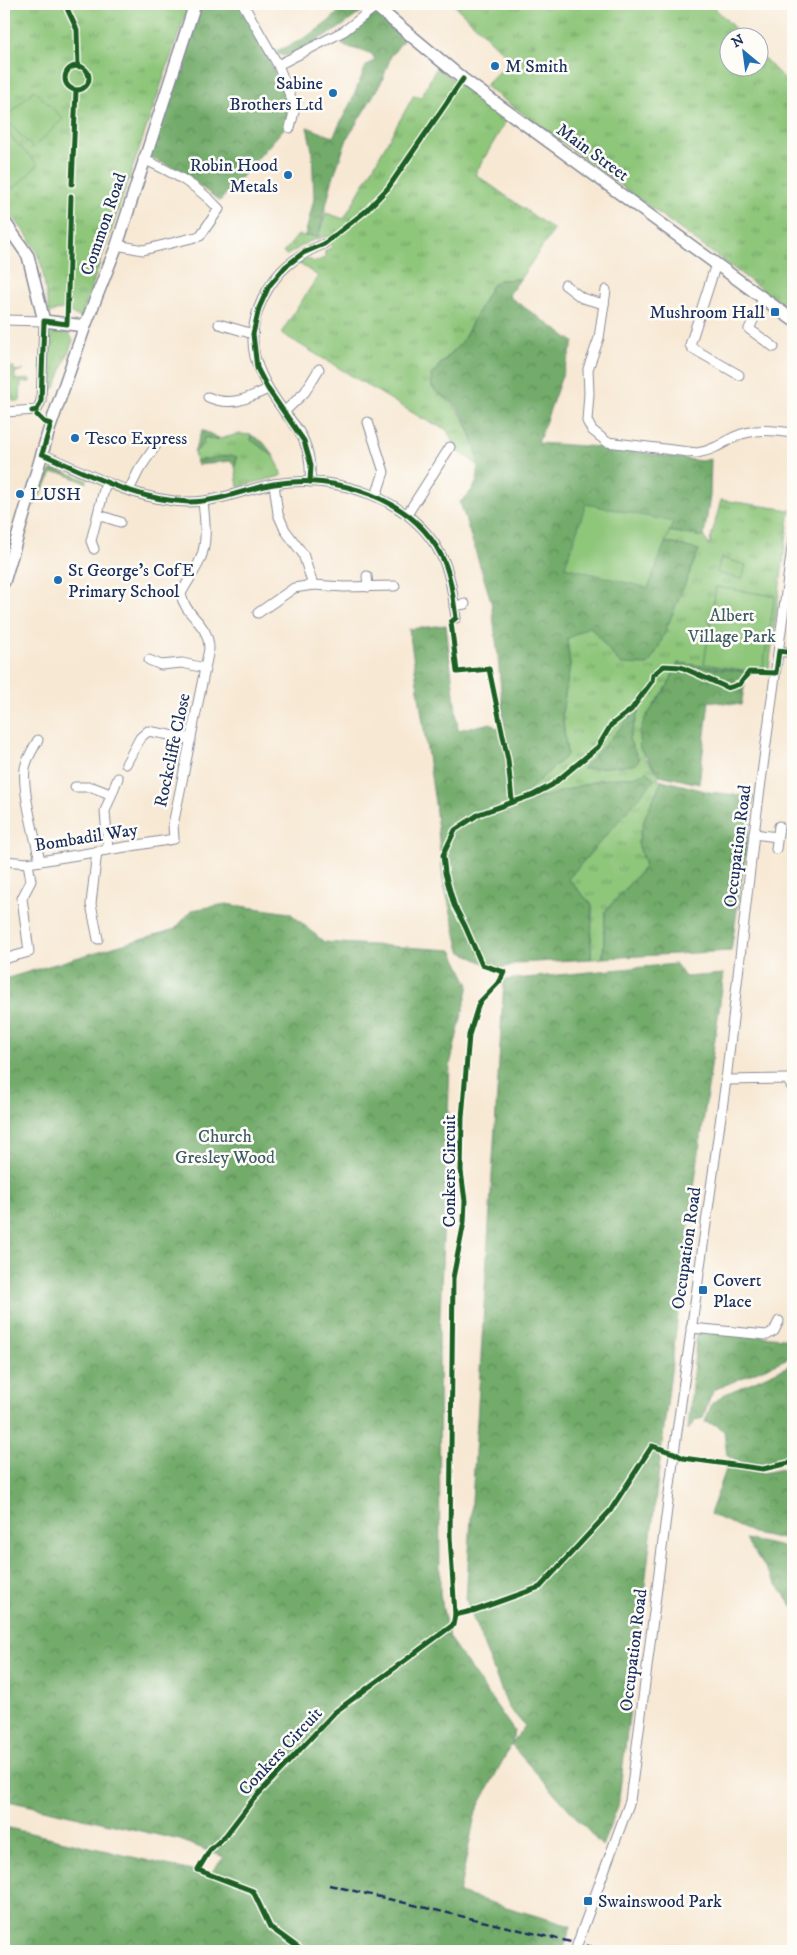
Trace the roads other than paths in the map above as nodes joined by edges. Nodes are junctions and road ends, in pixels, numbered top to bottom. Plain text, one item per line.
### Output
1 (195, 4) edge
2 (243, 4) edge
3 (376, 5) edge
4 (278, 65) junction
5 (290, 128) dead end
6 (143, 159) junction
7 (4, 221) edge
8 (324, 244) dead end
9 (117, 245) junction
10 (716, 264) junction
11 (565, 285) dead end
12 (606, 290) dead end
13 (764, 299) junction
14 (604, 304) junction
15 (4, 320) edge
16 (44, 320) junction
17 (793, 320) edge
18 (219, 324) dead end
19 (85, 326) junction
20 (253, 334) junction
21 (774, 347) dead end
22 (319, 369) dead end
23 (739, 374) dead end
24 (268, 389) junction
25 (208, 397) dead end
26 (4, 412) edge
27 (284, 412) junction
28 (368, 422) dead end
29 (793, 433) edge
30 (159, 441) dead end
31 (450, 447) dead end
32 (42, 454) junction
33 (106, 482) junction
34 (310, 482) junction
35 (274, 484) junction
36 (129, 490) junction
37 (376, 496) junction
38 (203, 502) junction
39 (408, 513) junction
40 (99, 515) junction
41 (120, 522) dead end
42 (793, 540) edge
43 (94, 549) dead end
44 (8, 553) edge
45 (367, 576) dead end
46 (4, 582) edge
47 (313, 585) junction
48 (395, 586) dead end
49 (368, 587) junction
50 (465, 604) dead end
51 (454, 606) junction
52 (258, 613) dead end
53 (456, 618) dead end
54 (779, 651) junction
55 (793, 653) edge
56 (149, 660) dead end
57 (205, 668) junction
58 (191, 739) junction
59 (38, 740) dead end
60 (126, 764) dead end
61 (118, 778) dead end
62 (75, 787) dead end
63 (110, 794) junction
64 (779, 826) dead end
65 (754, 834) junction
66 (777, 837) junction
67 (174, 839) joint
68 (108, 849) junction
69 (776, 849) dead end
70 (98, 851) junction
71 (4, 861) edge
72 (40, 861) junction
73 (28, 863) junction
74 (98, 939) dead end
75 (4, 959) edge
76 (726, 1080) junction
77 (793, 1089) edge
78 (779, 1321) dead end
79 (691, 1328) junction
80 (575, 1951) edge

1 - 6 street, Common Road
2 - 4 street
3 - 4 street
3 - 10 street, Main Street
4 - 5 street
6 - 9 street, Common Road
6 - 9 street
7 - 16 street
8 - 20 street
9 - 19 street, Common Road
10 - 13 street, Main Street
10 - 23 street
11 - 14 street
12 - 14 street
13 - 17 street, Main Street
13 - 21 street
14 - 29 street
15 - 16 street
16 - 19 street
16 - 26 street
18 - 20 street
19 - 32 street, Common Road
20 - 24 street
22 - 27 street
24 - 25 street
24 - 27 street
27 - 34 street
28 - 37 street
30 - 36 street
31 - 39 street
32 - 33 street
32 - 44 street, Common Road
33 - 36 street
33 - 40 street
34 - 35 street
34 - 37 street
35 - 38 street
35 - 47 street
36 - 38 street
37 - 39 street
38 - 57 street, Rockcliffe Close
39 - 51 street
40 - 41 street
40 - 43 street
42 - 54 street, Occupation Road
44 - 46 street, Common Road
45 - 49 street
47 - 49 street
47 - 52 street
48 - 49 street
50 - 51 street
51 - 53 street
54 - 55 street
54 - 65 street, Occupation Road
56 - 57 street, Rockcliffe Close
57 - 58 street, Rockcliffe Close
58 - 60 street
58 - 67 street, Rockcliffe Close
59 - 72 street
61 - 63 street
62 - 63 street
63 - 68 street
64 - 66 street
65 - 66 street
65 - 76 street, Occupation Road
66 - 69 street
67 - 68 street, Bombadil Way
68 - 70 street, Bombadil Way
70 - 72 street, Bombadil Way
70 - 74 street
71 - 73 street, Bombadil Way
72 - 73 street, Bombadil Way
73 - 75 street
76 - 77 street
76 - 79 street, Occupation Road
78 - 79 street
79 - 80 street, Occupation Road, bridge

